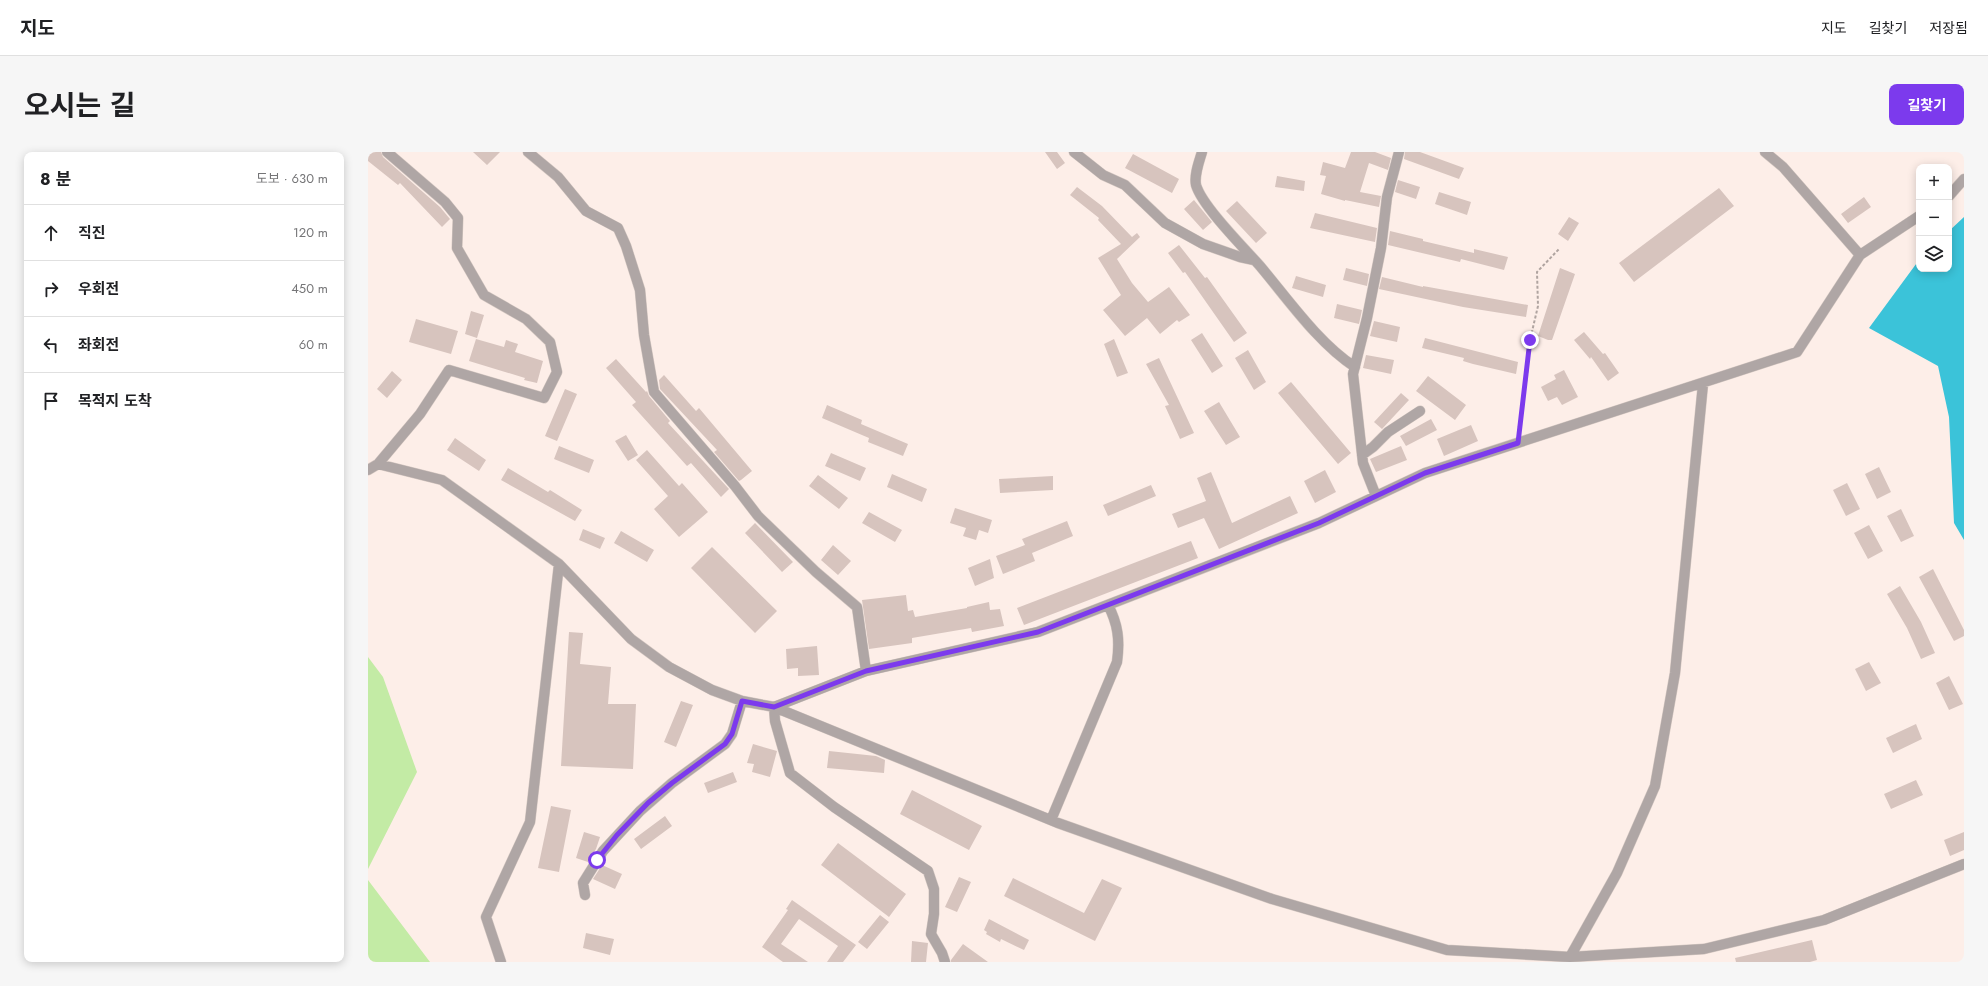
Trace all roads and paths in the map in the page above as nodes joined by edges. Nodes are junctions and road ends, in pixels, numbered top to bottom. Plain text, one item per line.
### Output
1 (387, 152) edge
2 (528, 152) edge
3 (1074, 152) edge
4 (1202, 152) edge
5 (1399, 152) edge
6 (1765, 152) edge
7 (1964, 179) edge
8 (1952, 193) edge
9 (1916, 218) edge
10 (1559, 249) dead end
11 (1860, 255) junction
12 (1254, 260) junction
13 (1355, 367) junction
14 (1703, 384) junction
15 (1420, 411) dead end
16 (1518, 443) junction
17 (1362, 455) junction
18 (378, 464) junction
19 (368, 470) edge
20 (1376, 496) junction
21 (559, 564) junction
22 (1108, 605) junction
23 (866, 671) junction
24 (742, 701) junction
25 (774, 707) junction
26 (1051, 820) junction
27 (1964, 864) edge
28 (585, 895) dead end
29 (1570, 956) junction
30 (1541, 959) edge
31 (500, 962) edge
32 (945, 962) edge

1 - 18 street
2 - 23 street
3 - 12 street
4 - 12 street
5 - 13 street
6 - 11 street
7 - 8 street
9 - 11 street
10 - 16 path
11 - 14 street
12 - 13 street
13 - 17 street
14 - 16 street
14 - 29 street
15 - 17 street
16 - 20 street
17 - 20 street
18 - 19 street
18 - 21 street
20 - 22 street
21 - 24 street
21 - 31 street
22 - 23 street
22 - 26 street
23 - 25 street
24 - 25 street
24 - 28 street
25 - 26 street
25 - 32 street
26 - 30 street
27 - 29 street
29 - 30 street

